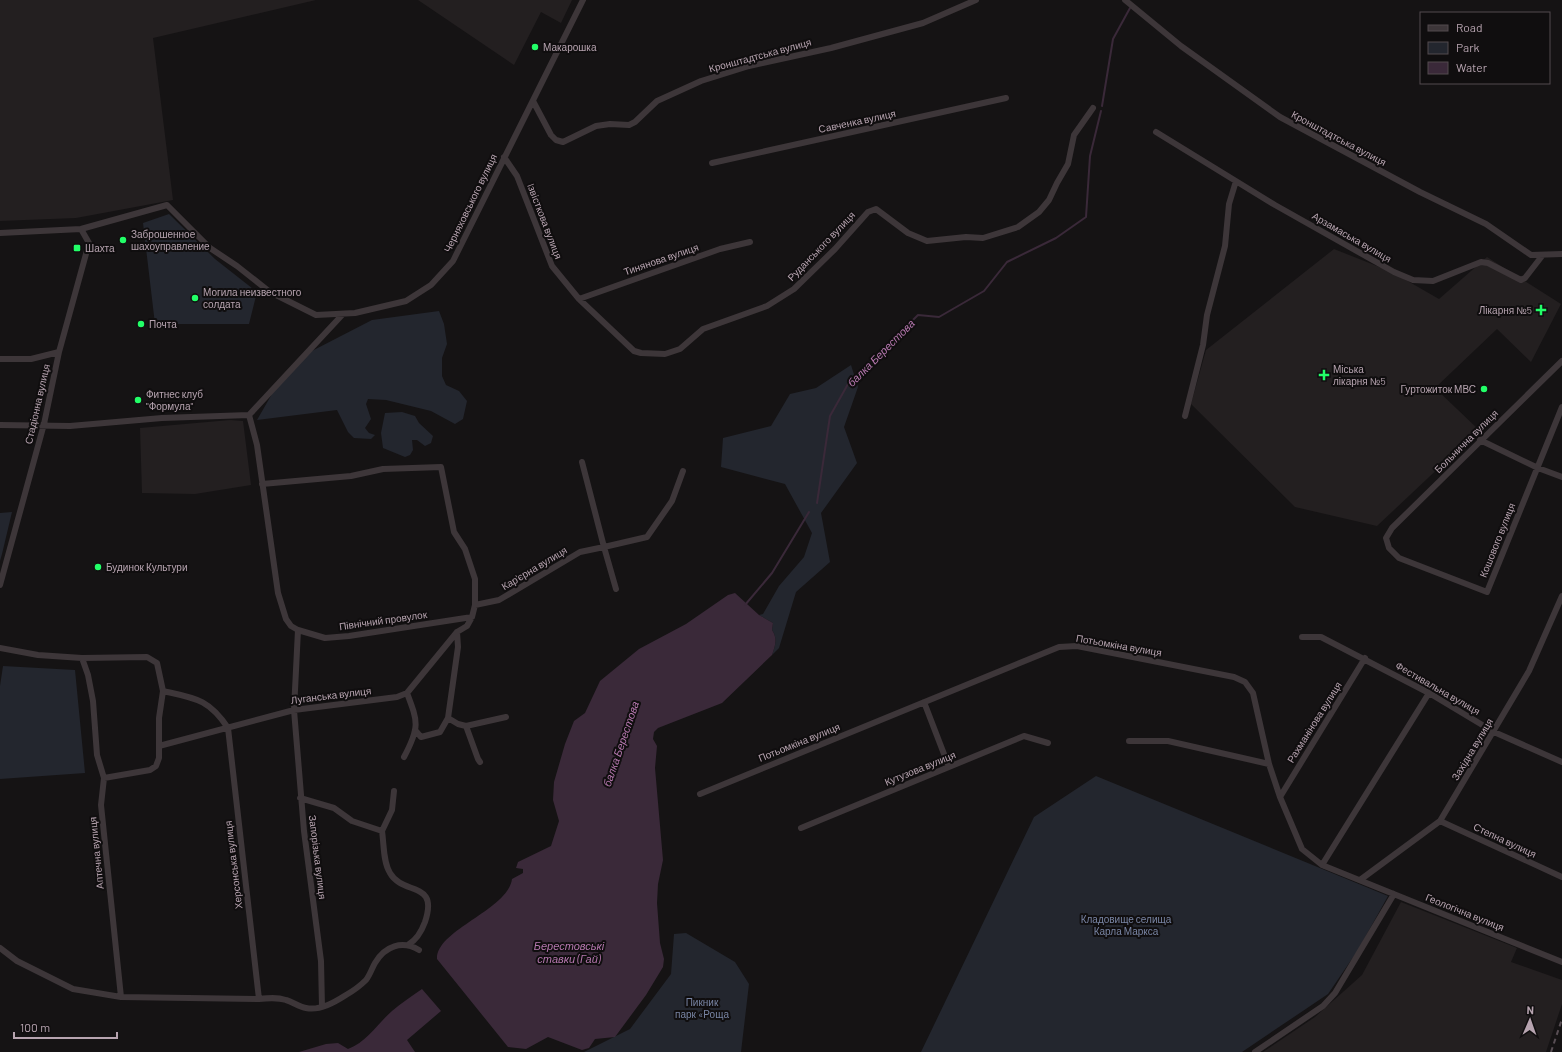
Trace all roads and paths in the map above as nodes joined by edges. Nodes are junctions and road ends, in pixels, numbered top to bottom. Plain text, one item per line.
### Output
1 (583, 0) edge
2 (976, 0) edge
3 (1125, 0) edge
4 (1006, 98) dead end
5 (532, 101) junction
6 (1093, 108) dead end
7 (1156, 132) dead end
8 (504, 157) junction
9 (712, 163) dead end
10 (1236, 181) junction
11 (81, 229) junction
12 (0, 233) edge
13 (750, 242) dead end
14 (1562, 254) edge
15 (1542, 256) junction
16 (579, 299) junction
17 (343, 314) junction
18 (59, 352) junction
19 (641, 353) joint
20 (0, 359) edge
21 (1562, 361) edge
22 (1562, 407) edge
23 (249, 415) junction
24 (1185, 416) dead end
25 (44, 424) junction
26 (0, 425) edge
27 (1480, 440) junction
28 (582, 462) dead end
29 (1538, 468) junction
30 (683, 471) dead end
31 (1562, 477) edge
32 (262, 484) junction
33 (1386, 538) joint
34 (604, 547) junction
35 (0, 585) edge
36 (616, 589) dead end
37 (1562, 596) edge
38 (475, 605) junction
39 (472, 617) junction
40 (298, 630) junction
41 (457, 632) junction
42 (1302, 637) dead end
43 (0, 648) edge
44 (82, 658) junction
45 (1365, 658) junction
46 (163, 691) junction
47 (407, 692) junction
48 (1429, 693) junction
49 (924, 702) junction
50 (294, 710) junction
51 (506, 717) dead end
52 (448, 718) junction
53 (466, 726) junction
54 (228, 728) junction
55 (415, 730) junction
56 (1494, 732) junction
57 (1129, 740) dead end
58 (1048, 743) dead end
59 (159, 746) junction
60 (404, 757) dead end
61 (480, 762) dead end
62 (1562, 762) edge
63 (1270, 764) junction
64 (949, 767) junction
65 (104, 778) junction
66 (394, 791) dead end
67 (700, 794) dead end
68 (1280, 797) junction
69 (300, 798) junction
70 (1440, 821) junction
71 (801, 828) dead end
72 (382, 831) junction
73 (1322, 865) junction
74 (1562, 877) edge
75 (1360, 880) junction
76 (1394, 894) junction
77 (409, 944) junction
78 (0, 948) edge
79 (419, 950) dead end
80 (1562, 962) edge
81 (121, 997) junction
82 (259, 999) junction
83 (322, 1007) junction
84 (1255, 1052) edge

1 - 5 street, Черняховського вулиця
2 - 5 street, Кронштадтська вулиця
3 - 15 street, Кронштадтська вулиця
4 - 9 street, Савченка вулиця
5 - 8 street, Черняховського вулиця
6 - 19 street, Руданського вулиця
7 - 10 street, Арзамаська вулиця
8 - 16 street, Iзвiсткова вулиця
8 - 17 street, Черняховського вулиця
10 - 15 street, Арзамаська вулиця
10 - 24 street
11 - 12 street
11 - 17 street, Черняховського вулиця
11 - 18 street, Стадіонна вулиця
13 - 16 street, Тинянова вулиця
14 - 15 street, Кронштадтська вулиця
16 - 19 street, Iзвiсткова вулиця
17 - 23 street
18 - 20 street
18 - 25 street, Стадіонна вулиця
21 - 27 street, Больнична вулиця
22 - 29 street, Кошового вулиця
23 - 25 street
23 - 32 street
25 - 26 street
25 - 35 street, Стадіонна вулиця
27 - 29 street
27 - 33 street, Больнична вулиця
28 - 34 street
29 - 31 street
29 - 33 street, Кошового вулиця
30 - 34 street, Кар'єрна вулиця
32 - 38 street
32 - 40 street
34 - 36 street
34 - 38 street, Кар'єрна вулиця
37 - 56 street, Західна вулиця
38 - 39 street
39 - 40 street, Північний провулок
39 - 41 street
40 - 50 street, Запорізька вулиця
41 - 47 street
41 - 52 street
42 - 45 street, Фестивальна вулиця
43 - 44 street
44 - 46 street
44 - 65 street, Аптечна вулиця
45 - 48 street, Фестивальна вулиця
45 - 68 street, Рахманінова вулиця
46 - 54 street
46 - 59 street
47 - 50 street, Луганська вулиця
47 - 55 street
48 - 56 street, Фестивальна вулиця
48 - 73 street
49 - 63 street, Потьомкіна вулиця
49 - 64 street
49 - 67 street, Потьомкіна вулиця
50 - 54 street, Луганська вулиця
50 - 69 street, Запорізька вулиця
51 - 53 street
52 - 53 street
52 - 55 street
53 - 61 street
54 - 59 street, Луганська вулиця
54 - 82 street, Херсонська вулиця
55 - 60 street
56 - 62 street, Фестивальна вулиця
56 - 70 street, Західна вулиця
57 - 63 street
58 - 64 street, Кутузова вулиця
59 - 65 street
63 - 68 street, Потьомкіна вулиця
64 - 71 street, Кутузова вулиця
65 - 81 street, Аптечна вулиця
66 - 72 street
68 - 73 street, Потьомкіна вулиця
69 - 72 street
69 - 83 street, Запорізька вулиця
70 - 74 street, Степна вулиця
70 - 75 street, Західна вулиця
72 - 77 street
73 - 75 street, Потьомкіна вулиця
75 - 76 street, Геологічна вулиця
76 - 80 street, Геологічна вулиця
76 - 84 street
77 - 79 street
77 - 83 street
78 - 81 street
81 - 82 street
82 - 83 street

